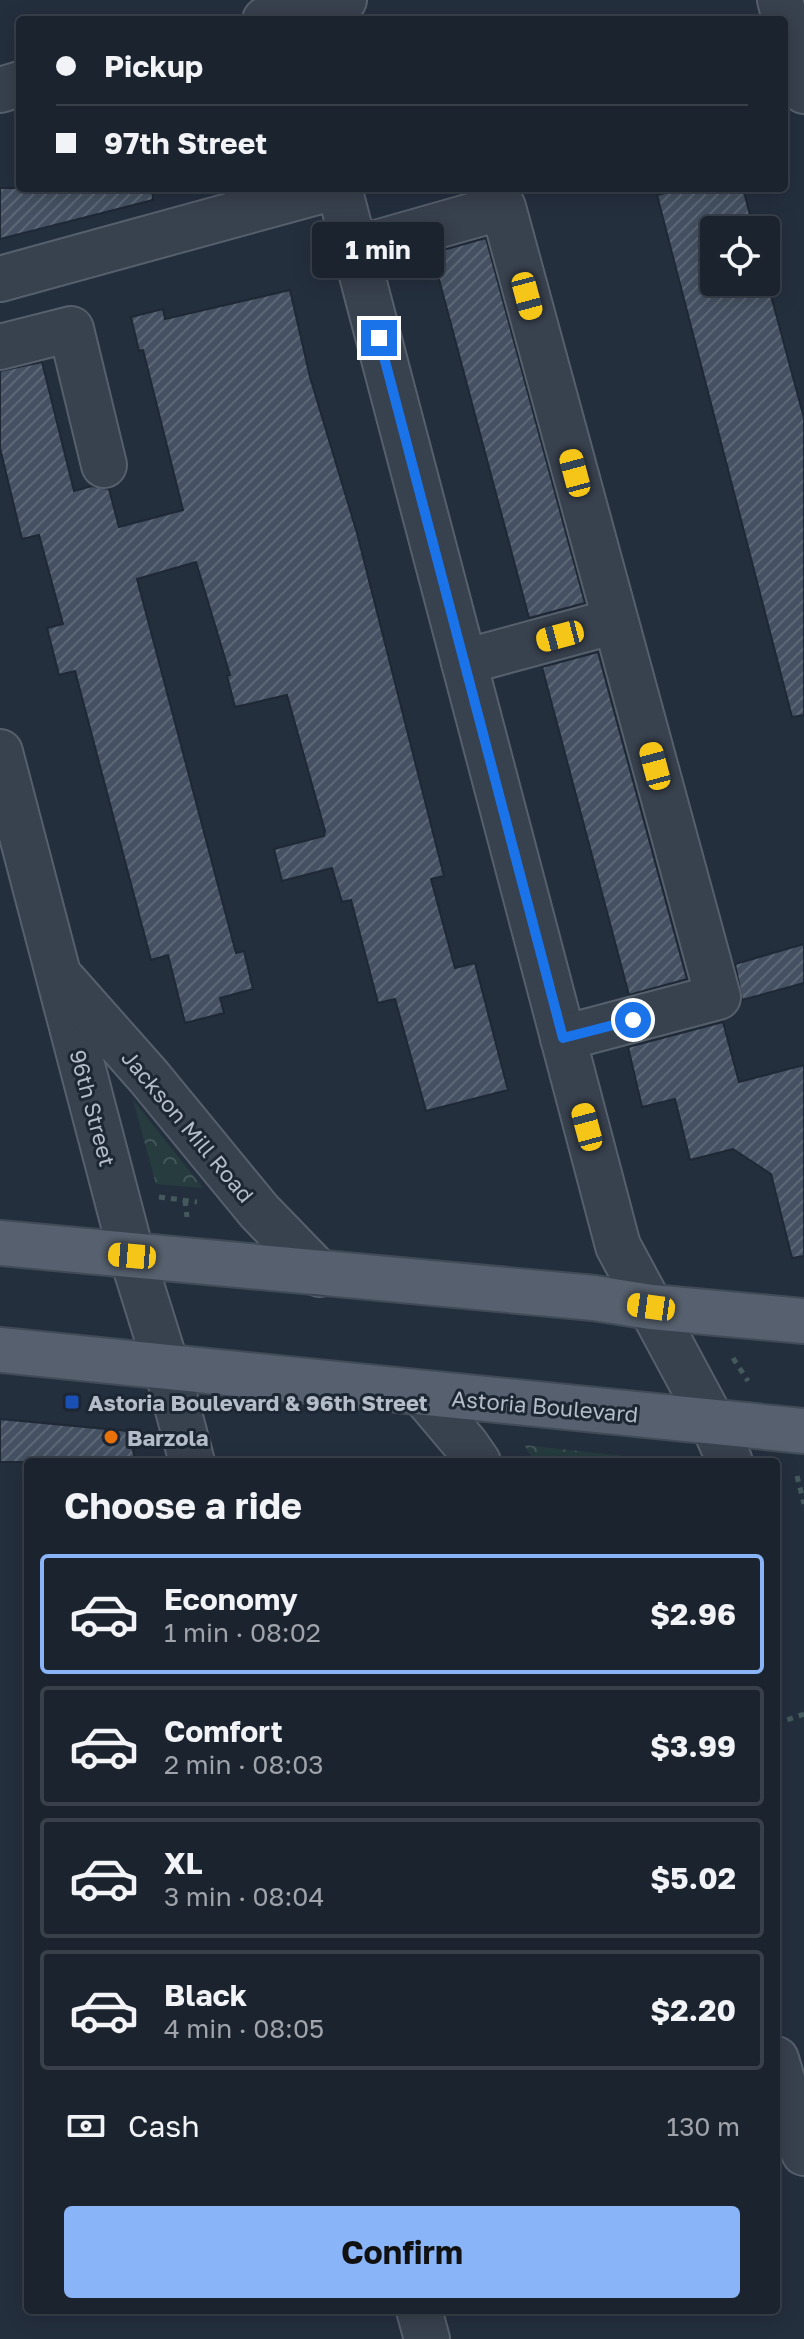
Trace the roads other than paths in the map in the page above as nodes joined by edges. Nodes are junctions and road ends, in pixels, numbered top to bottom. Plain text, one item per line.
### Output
1 (344, 0) edge
2 (285, 13) edge
3 (788, 30) edge
4 (804, 91) edge
5 (316, 192) edge
6 (340, 192) edge
7 (465, 202) edge
8 (355, 249) junction
9 (0, 279) edge
10 (0, 347) edge
11 (104, 465) dead end
12 (615, 621) junction
13 (464, 662) junction
14 (0, 752) edge
15 (59, 975) junction
16 (563, 1038) junction
17 (0, 1243) edge
18 (132, 1256) junction
19 (320, 1274) junction
20 (651, 1307) junction
21 (804, 1321) edge
22 (0, 1350) edge
23 (166, 1365) junction
24 (423, 1394) junction
25 (712, 1421) junction
26 (804, 1431) edge
27 (191, 1458) edge
28 (475, 1458) edge
29 (728, 1458) edge
30 (780, 2072) edge
31 (804, 2153) edge
32 (420, 2314) edge
33 (427, 2339) edge

1 - 2 street
3 - 4 street
5 - 9 street
6 - 8 street
7 - 8 street
7 - 12 street
8 - 13 street
10 - 11 street
12 - 13 street
12 - 16 street
13 - 16 street
14 - 15 street, 96th Street
15 - 18 street, 96th Street
15 - 19 street, Jackson Mill Road
16 - 20 street
17 - 18 main road
18 - 19 main road
18 - 23 street, 96th Street
19 - 20 main road
20 - 21 main road
20 - 25 street
22 - 23 main road, Astoria Boulevard
23 - 24 main road, Astoria Boulevard
23 - 27 street, 96th Street
24 - 25 main road, Astoria Boulevard
24 - 28 street
25 - 26 main road, Astoria Boulevard
25 - 29 street
30 - 31 street
32 - 33 street

